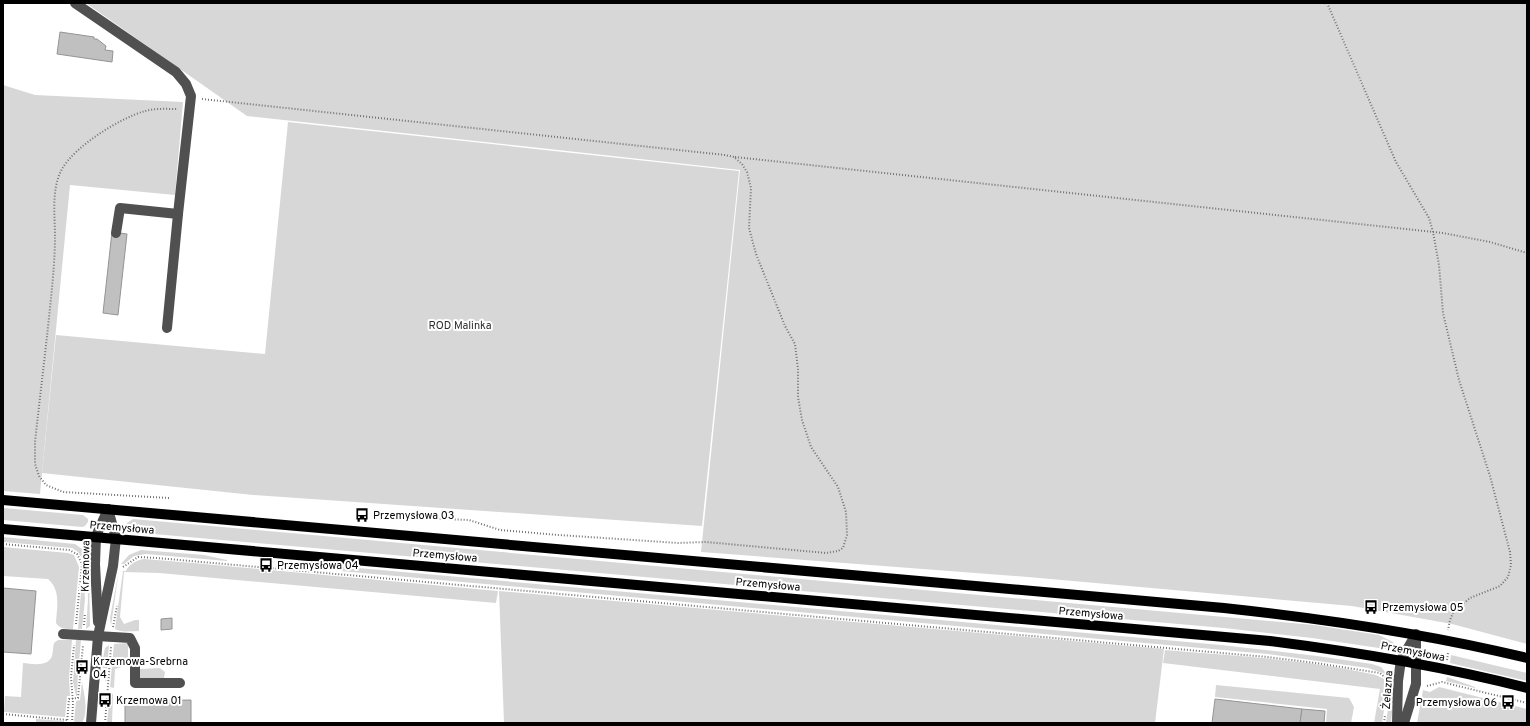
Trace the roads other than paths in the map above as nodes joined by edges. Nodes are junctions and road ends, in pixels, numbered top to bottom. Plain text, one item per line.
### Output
1 (75, 3) edge
2 (178, 214) junction
3 (116, 233) dead end
4 (167, 328) dead end
5 (3, 500) edge
6 (108, 509) junction
7 (3, 528) edge
8 (96, 536) junction
9 (116, 538) junction
10 (63, 634) dead end
11 (1416, 634) junction
12 (98, 636) junction
13 (1527, 658) edge
14 (1401, 660) junction
15 (1416, 663) junction
16 (180, 683) dead end
17 (1527, 688) edge
18 (91, 723) edge
19 (1397, 723) edge
20 (1404, 723) edge

1 - 2 street
2 - 3 street
2 - 4 street
5 - 6 main road, Przemysłowa
6 - 8 street, Krzemowa
6 - 9 street, Krzemowa
6 - 11 main road, Przemysłowa
7 - 8 main road, Przemysłowa
8 - 9 main road, Przemysłowa
8 - 12 street, Krzemowa
9 - 12 street, Krzemowa
9 - 14 main road, Przemysłowa
10 - 12 street
11 - 13 main road, Przemysłowa
11 - 14 street, Żelazna
11 - 15 street, Żelazna
12 - 16 street
12 - 18 street, Krzemowa
14 - 15 main road, Przemysłowa
14 - 19 street, Żelazna
15 - 17 main road, Przemysłowa
15 - 20 street, Żelazna

